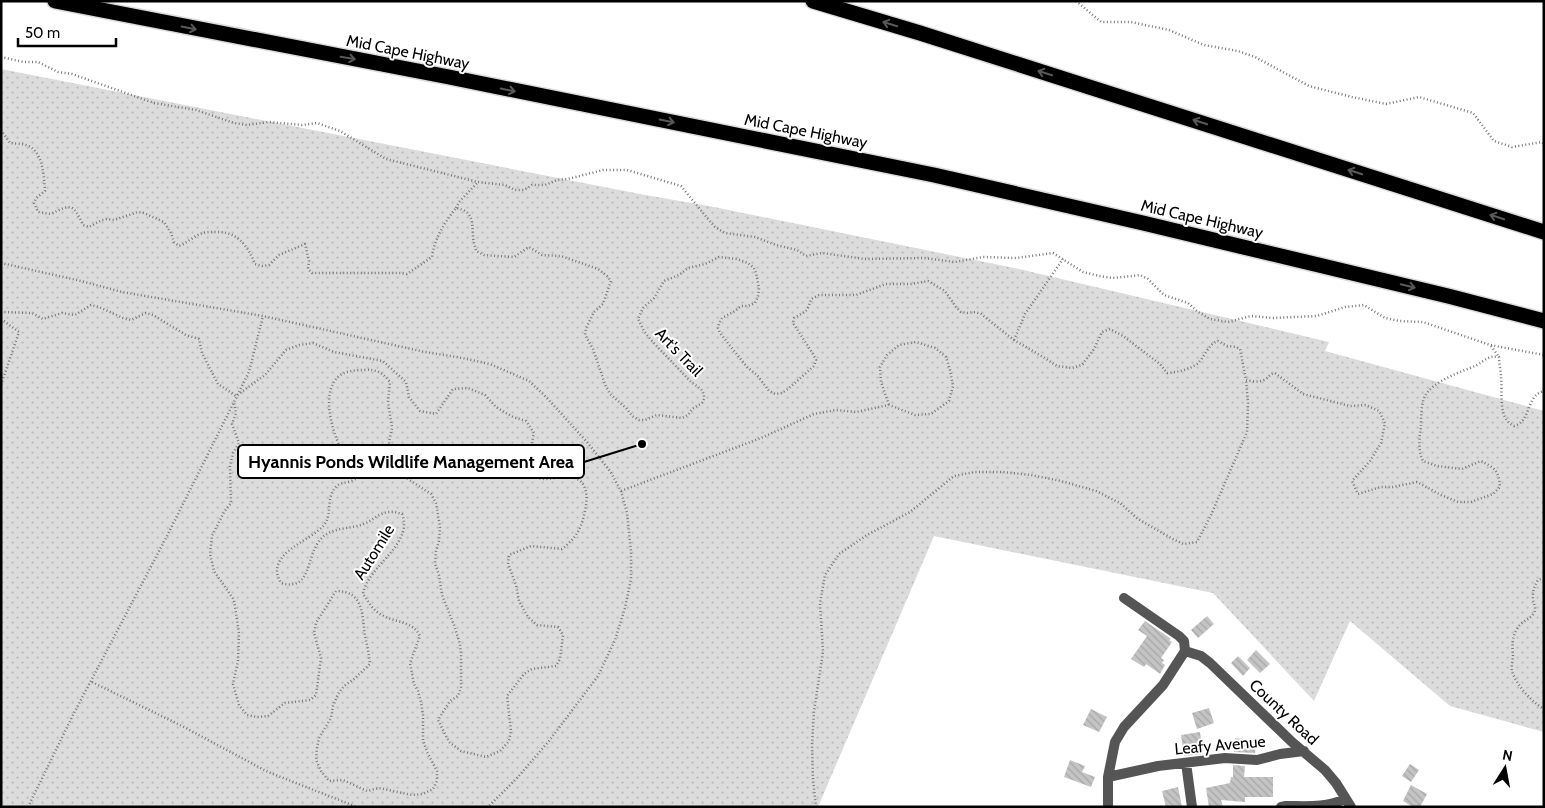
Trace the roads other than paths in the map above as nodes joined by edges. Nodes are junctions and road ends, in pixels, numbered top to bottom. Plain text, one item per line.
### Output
1 (55, 1) edge
2 (813, 1) edge
3 (1544, 232) edge
4 (1544, 321) edge
5 (1124, 598) dead end
6 (1185, 651) junction
7 (1304, 752) junction
8 (1186, 763) junction
9 (1108, 776) junction
10 (1349, 805) edge
11 (1108, 807) edge
12 (1192, 807) edge
13 (1281, 807) edge

1 -> 4 highway, Mid Cape Highway
3 -> 2 highway
5 - 6 street
6 - 7 street, County Road
6 - 9 street
7 - 8 street, Leafy Avenue
7 - 10 street, County Road
8 - 9 street, Leafy Avenue
8 - 12 street
9 - 11 street
10 - 13 street

